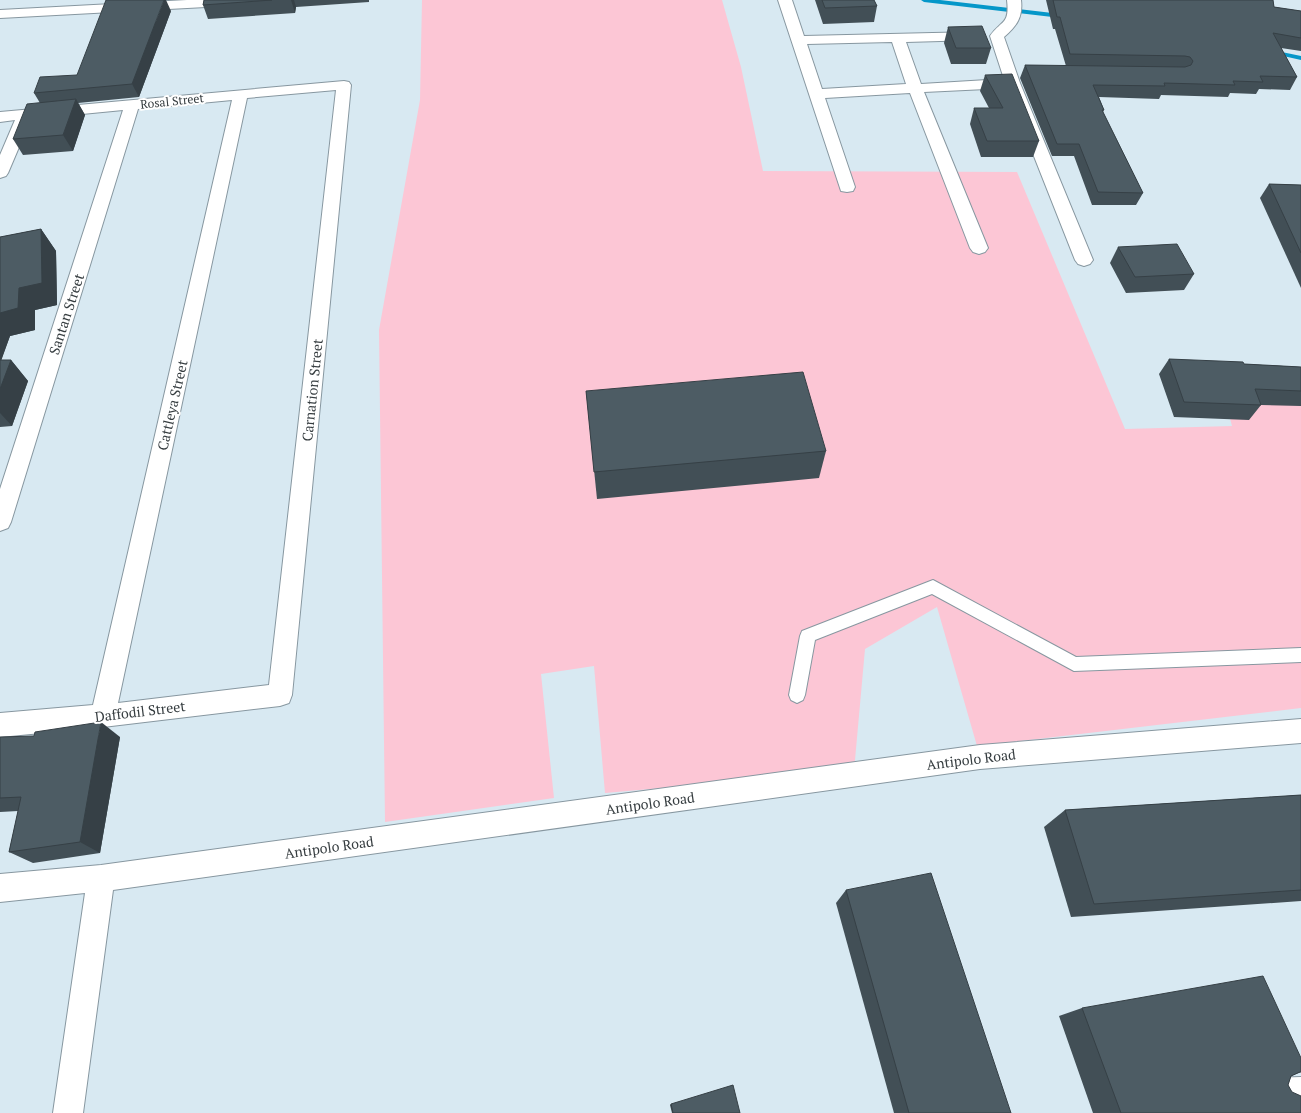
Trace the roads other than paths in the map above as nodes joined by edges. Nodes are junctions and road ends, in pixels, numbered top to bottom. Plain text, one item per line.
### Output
1 (207, 0) edge
2 (785, 0) edge
3 (1015, 8) edge
4 (0, 14) edge
5 (997, 36) junction
6 (898, 38) junction
7 (798, 40) junction
8 (1015, 75) junction
9 (344, 85) joint
10 (915, 88) junction
11 (241, 94) junction
12 (816, 94) junction
13 (132, 105) junction
14 (25, 115) junction
15 (0, 117) edge
16 (0, 173) edge
17 (847, 187) dead end
18 (979, 248) dead end
19 (1084, 260) dead end
20 (0, 522) edge
21 (1301, 655) edge
22 (280, 695) joint
23 (797, 695) dead end
24 (103, 716) junction
25 (0, 725) edge
26 (1301, 731) edge
27 (101, 878) junction
28 (0, 888) edge
29 (1301, 1087) edge
30 (1264, 1088) edge
31 (68, 1113) edge

1 - 4 street
2 - 7 street
3 - 5 street
5 - 6 street
5 - 8 street
6 - 7 street
6 - 10 street
7 - 12 street
8 - 10 street
8 - 19 street
9 - 11 street, Rosal Street
9 - 22 street, Carnation Street
10 - 12 street
10 - 18 street
11 - 13 street, Rosal Street
11 - 24 street, Cattleya Street
12 - 17 street
13 - 14 street, Rosal Street
13 - 20 street, Santan Street
14 - 15 street, Rosal Street
14 - 16 street
21 - 23 lane
22 - 24 street, Daffodil Street
24 - 25 street, Daffodil Street
26 - 27 street, Antipolo Road
27 - 28 street, Antipolo Road
27 - 31 street
29 - 30 lane

